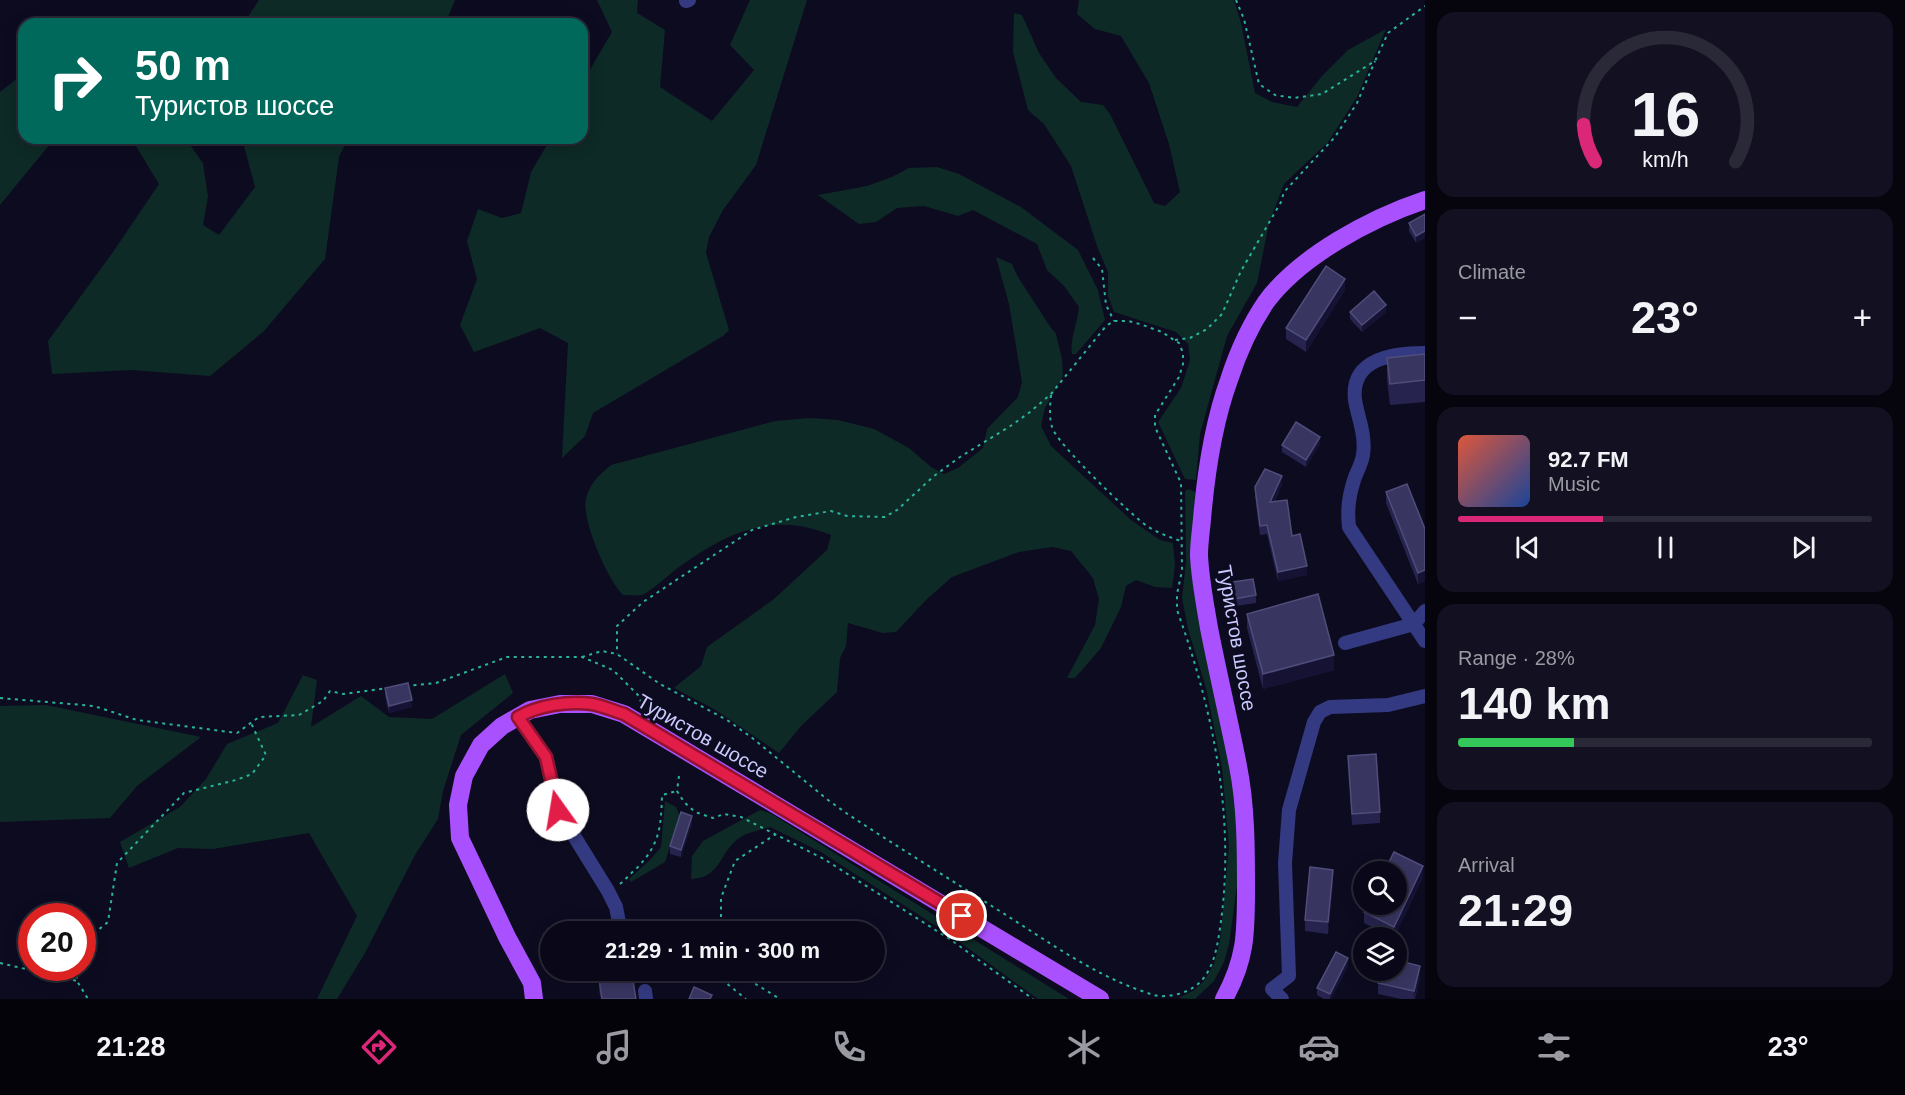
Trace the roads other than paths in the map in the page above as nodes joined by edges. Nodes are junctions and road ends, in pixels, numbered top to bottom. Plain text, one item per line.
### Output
1 (1425, 200) edge
2 (1425, 353) edge
3 (1425, 611) edge
4 (1414, 624) junction
5 (1425, 640) edge
6 (1345, 643) dead end
7 (1425, 696) edge
8 (518, 717) junction
9 (619, 921) edge
10 (534, 999) edge
11 (1100, 999) edge
12 (1224, 999) edge
13 (1282, 999) edge

1 - 12 main road, Туристов шоссе
2 - 4 lane
3 - 4 lane
4 - 5 lane
4 - 6 lane
7 - 13 lane
8 - 9 lane
8 - 10 main road, Туристов шоссе
8 - 11 main road, Туристов шоссе

